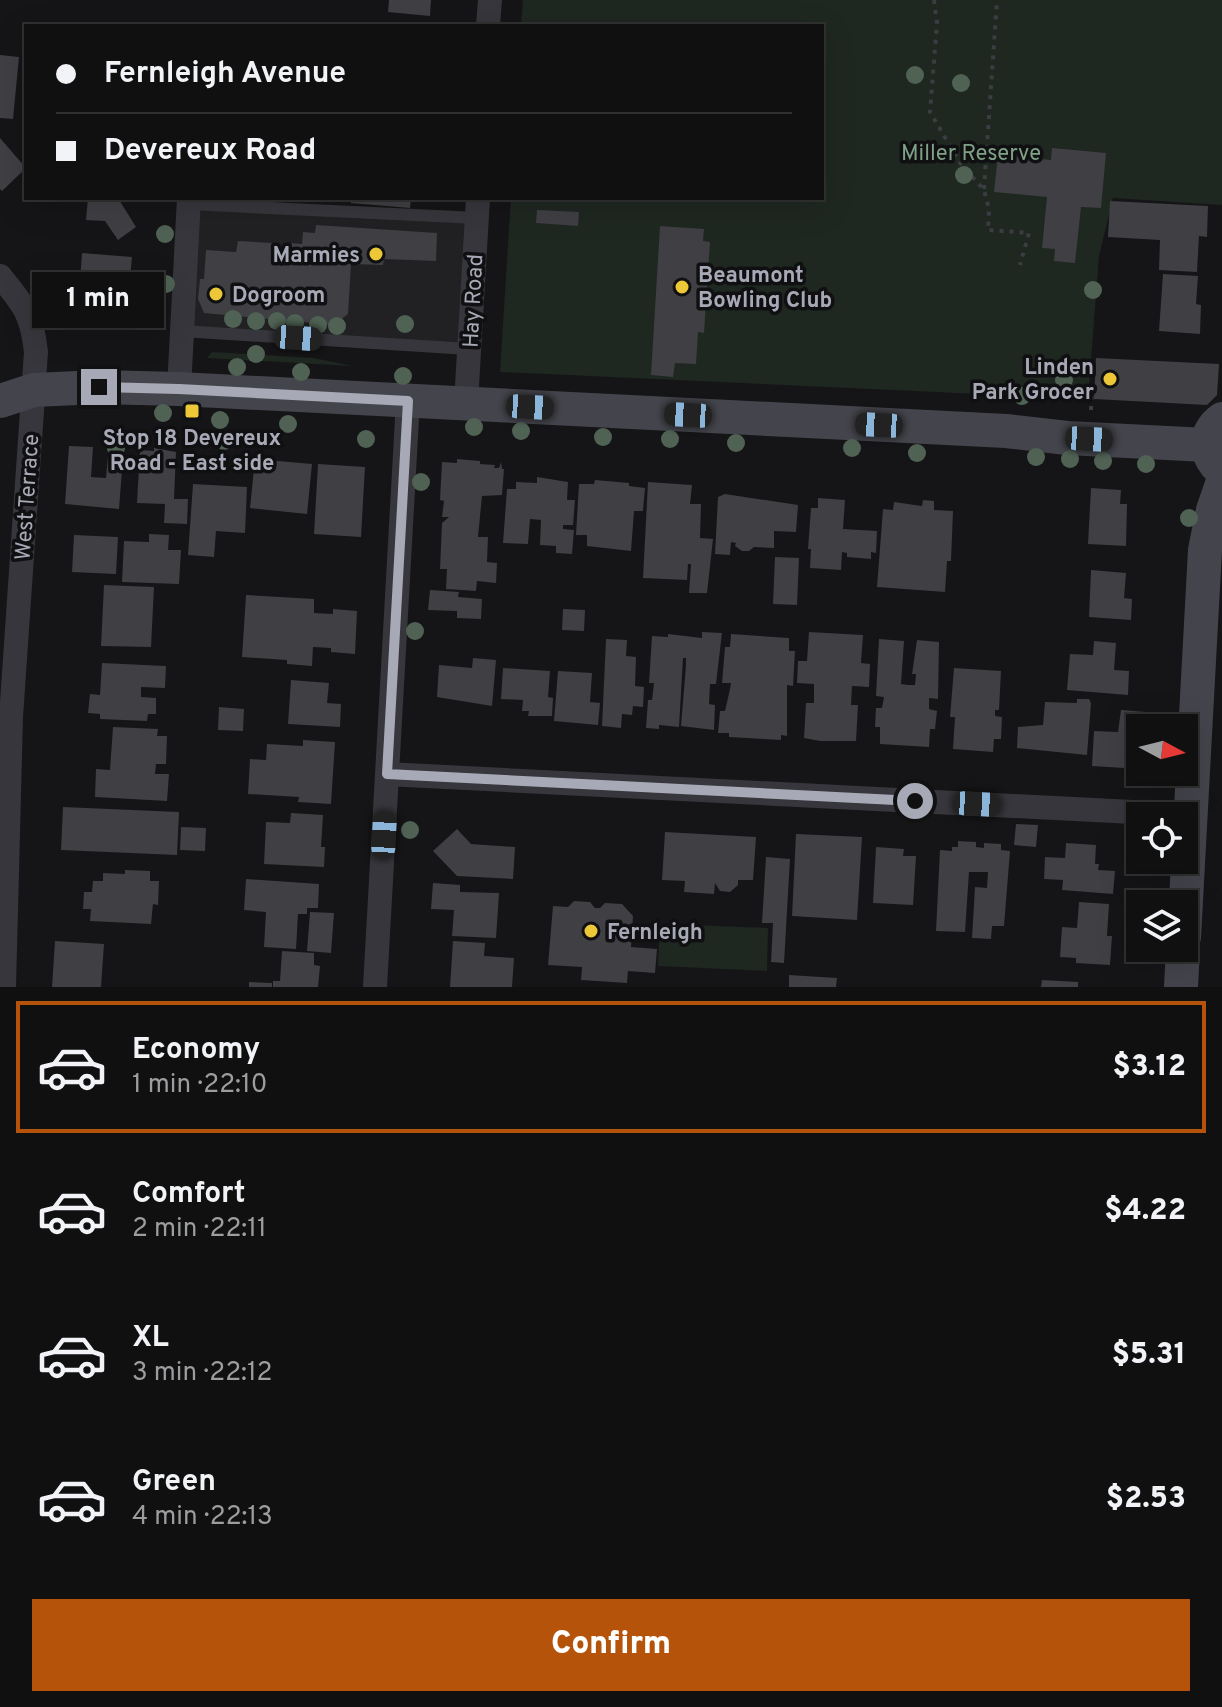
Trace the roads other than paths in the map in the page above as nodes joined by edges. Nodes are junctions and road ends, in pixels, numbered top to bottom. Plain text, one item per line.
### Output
1 (490, 0) edge
2 (488, 24) edge
3 (189, 201) edge
4 (478, 208) edge
5 (0, 276) edge
6 (182, 331) junction
7 (469, 349) junction
8 (179, 389) junction
9 (34, 390) junction
10 (0, 401) edge
11 (408, 401) junction
12 (466, 403) junction
13 (1217, 445) edge
14 (1222, 484) edge
15 (387, 774) junction
16 (1192, 802) edge
17 (1126, 812) edge
18 (1182, 962) edge
19 (4, 987) edge
20 (375, 987) edge
21 (1181, 987) edge

1 - 2 street
3 - 4 lane
3 - 6 street
4 - 7 street, Hay Road
5 - 9 street, West Terrace
6 - 7 lane
6 - 8 street
7 - 12 street, Hay Road
8 - 9 street
8 - 11 street
9 - 10 street
9 - 19 street, West Terrace
11 - 12 street
11 - 15 street
12 - 13 street
14 - 16 street
15 - 17 street
15 - 20 street
18 - 21 street

